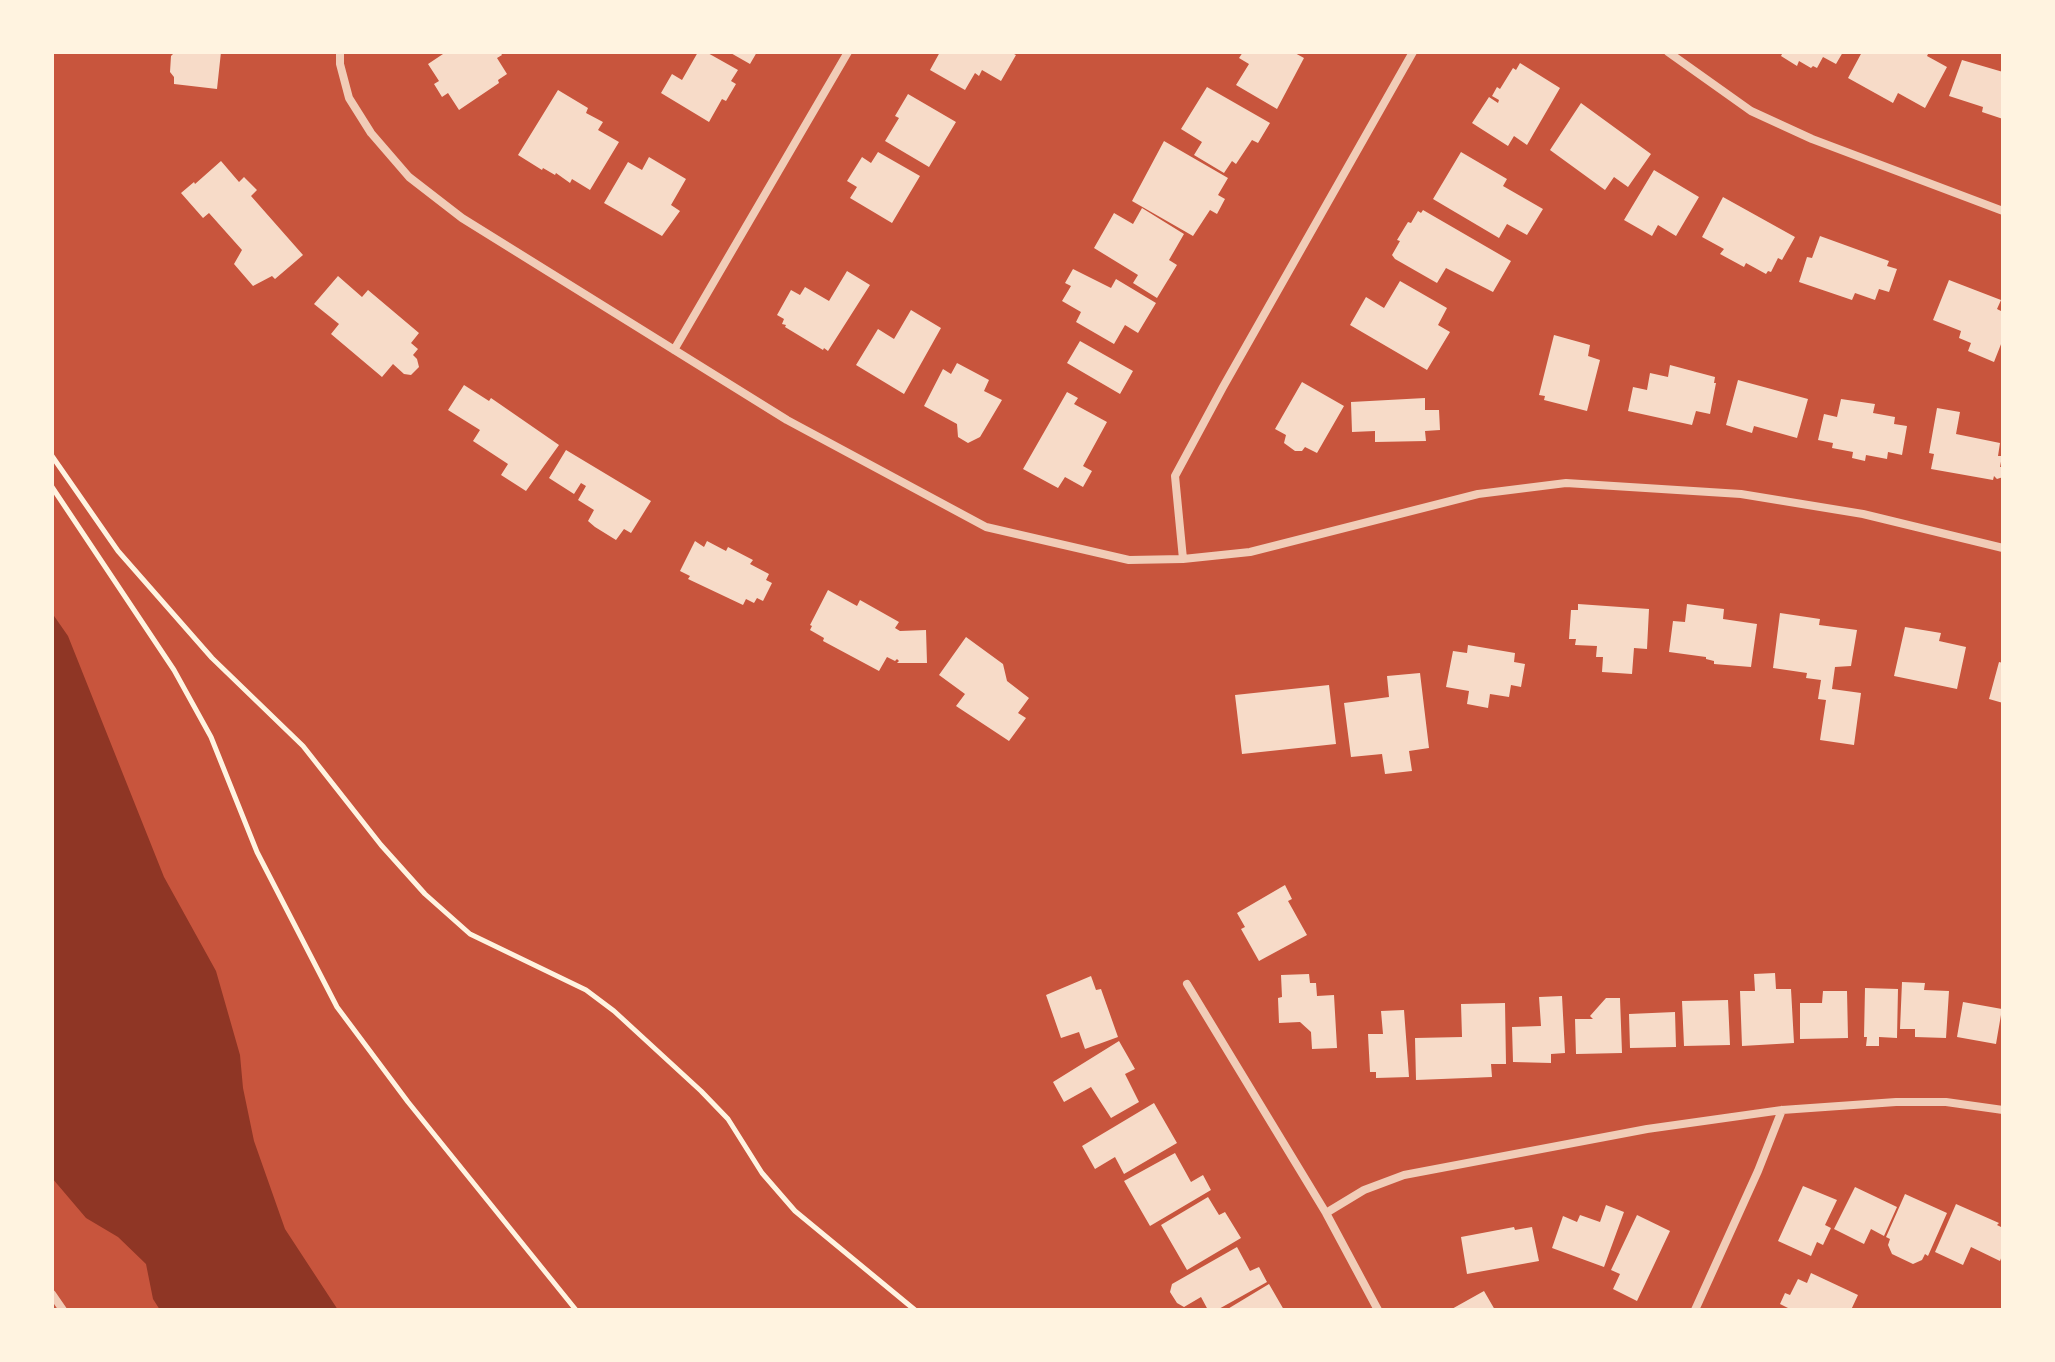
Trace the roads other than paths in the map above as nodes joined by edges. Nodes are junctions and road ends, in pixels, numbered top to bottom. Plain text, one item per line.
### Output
1 (340, 52) edge
2 (848, 52) edge
3 (1413, 52) edge
4 (1668, 52) edge
5 (2003, 211) edge
6 (674, 350) junction
7 (2003, 548) edge
8 (1183, 559) junction
9 (1187, 984) dead end
10 (1782, 1110) junction
11 (2003, 1110) edge
12 (1326, 1213) junction
13 (52, 1294) edge
14 (63, 1310) edge
15 (1378, 1310) edge
16 (1695, 1310) edge

1 - 6 street
2 - 6 street
3 - 8 street
4 - 5 street
6 - 8 street
7 - 8 street
9 - 12 street
10 - 11 street
10 - 12 street
10 - 16 street
12 - 15 street
13 - 14 street

